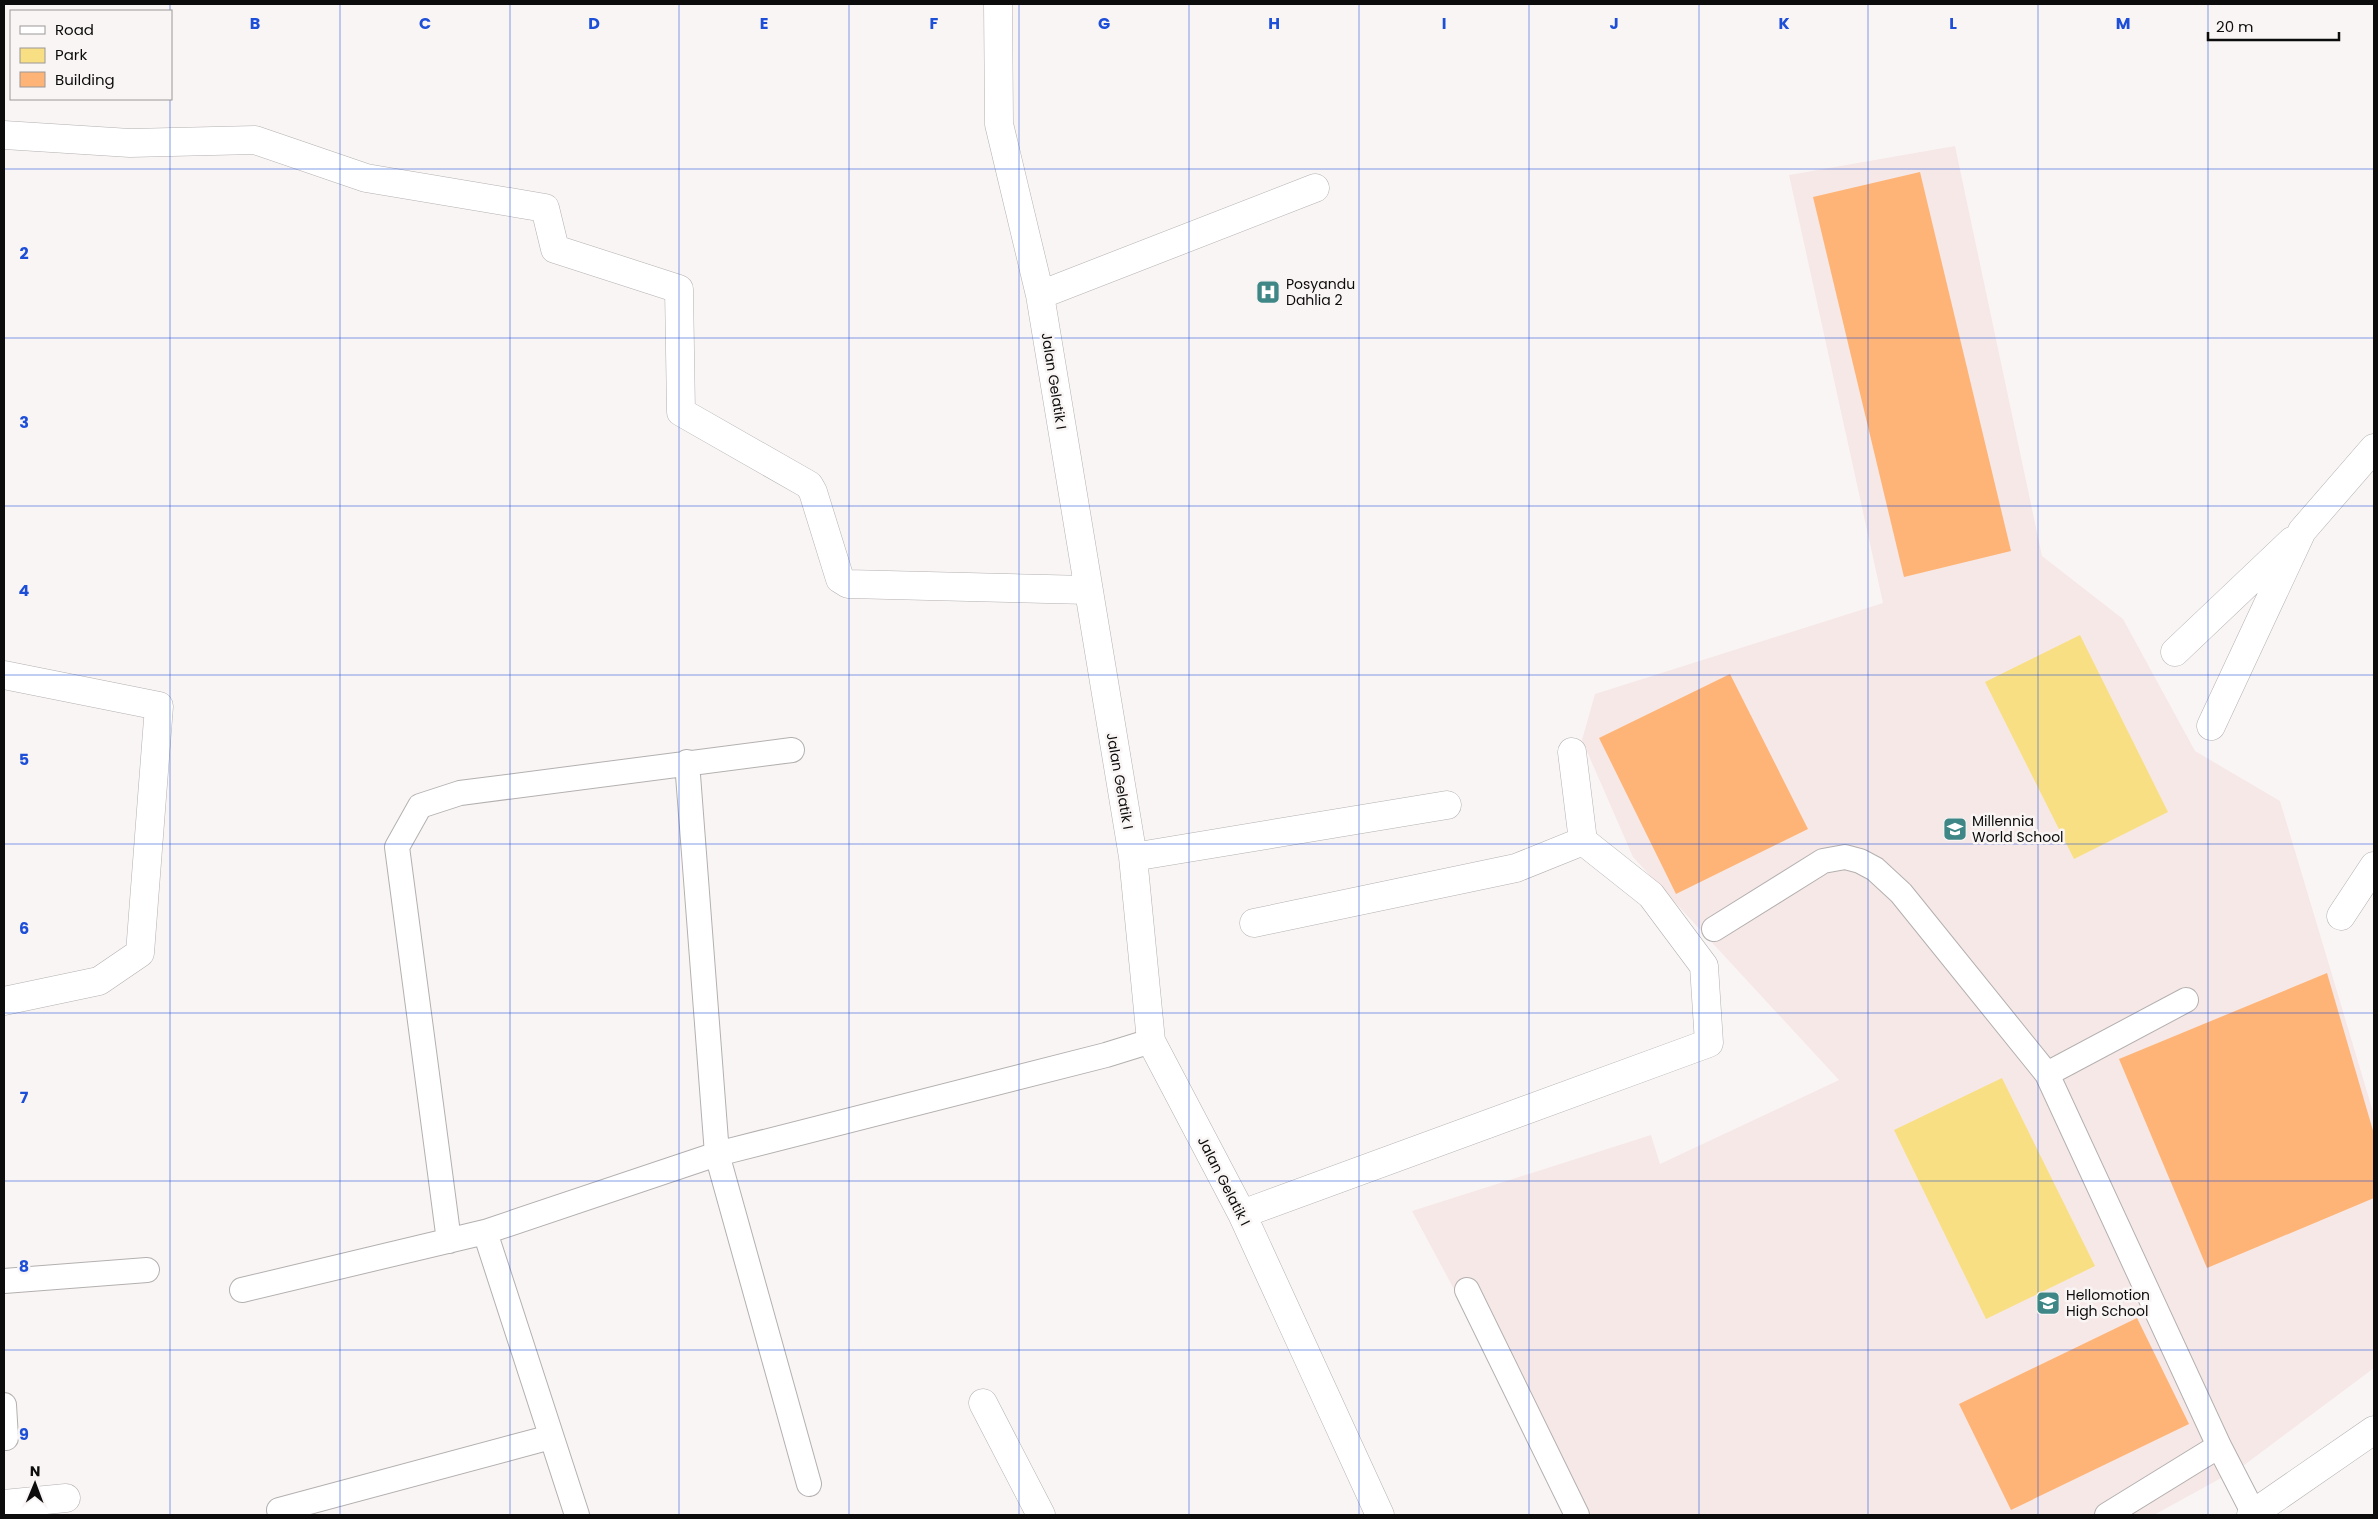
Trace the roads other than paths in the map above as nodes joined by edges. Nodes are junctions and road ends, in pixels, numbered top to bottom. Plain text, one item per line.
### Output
1 (998, 4) edge
2 (4, 135) edge
3 (1315, 188) dead end
4 (1040, 295) junction
5 (2374, 448) edge
6 (2302, 531) junction
7 (1088, 590) junction
8 (2175, 652) dead end
9 (4, 675) edge
10 (2211, 726) dead end
11 (792, 750) dead end
12 (1572, 752) dead end
13 (687, 762) junction
14 (1447, 805) dead end
15 (1583, 841) junction
16 (1133, 857) junction
17 (2374, 866) edge
18 (2341, 916) dead end
19 (1254, 923) dead end
20 (1714, 930) dead end
21 (2186, 1000) dead end
22 (4, 1001) edge
23 (1151, 1041) junction
24 (2048, 1074) junction
25 (717, 1154) junction
26 (1242, 1214) junction
27 (485, 1232) junction
28 (449, 1241) junction
29 (147, 1270) dead end
30 (4, 1281) edge
31 (242, 1290) dead end
32 (1467, 1290) dead end
33 (983, 1404) dead end
34 (4, 1405) edge
35 (2374, 1430) edge
36 (551, 1437) junction
37 (6, 1438) dead end
38 (2219, 1446) junction
39 (809, 1484) dead end
40 (66, 1498) dead end
41 (4, 1504) edge
42 (280, 1510) dead end
43 (2252, 1514) edge
44 (576, 1515) edge
45 (1041, 1515) edge
46 (1380, 1515) edge
47 (1577, 1515) edge
48 (2107, 1515) edge

1 - 4 street, Jalan Gelatik I
2 - 7 street
3 - 4 street
4 - 7 street, Jalan Gelatik I
5 - 6 street
6 - 8 street
6 - 10 street
7 - 16 street, Jalan Gelatik I
9 - 22 street
11 - 13 lane
12 - 15 street
13 - 25 lane
13 - 28 lane
14 - 16 street
15 - 19 street
15 - 26 street
16 - 23 street, Jalan Gelatik I
17 - 18 street
20 - 24 lane
21 - 24 lane
23 - 25 lane
23 - 26 street, Jalan Gelatik I
24 - 38 lane
25 - 27 lane
25 - 39 lane
26 - 46 street, Jalan Gelatik I
27 - 28 lane
27 - 36 lane
28 - 31 lane
29 - 30 lane
32 - 47 lane
33 - 45 street
34 - 37 lane
35 - 43 street
36 - 42 lane
36 - 44 lane
38 - 43 lane
38 - 48 lane
40 - 41 street

